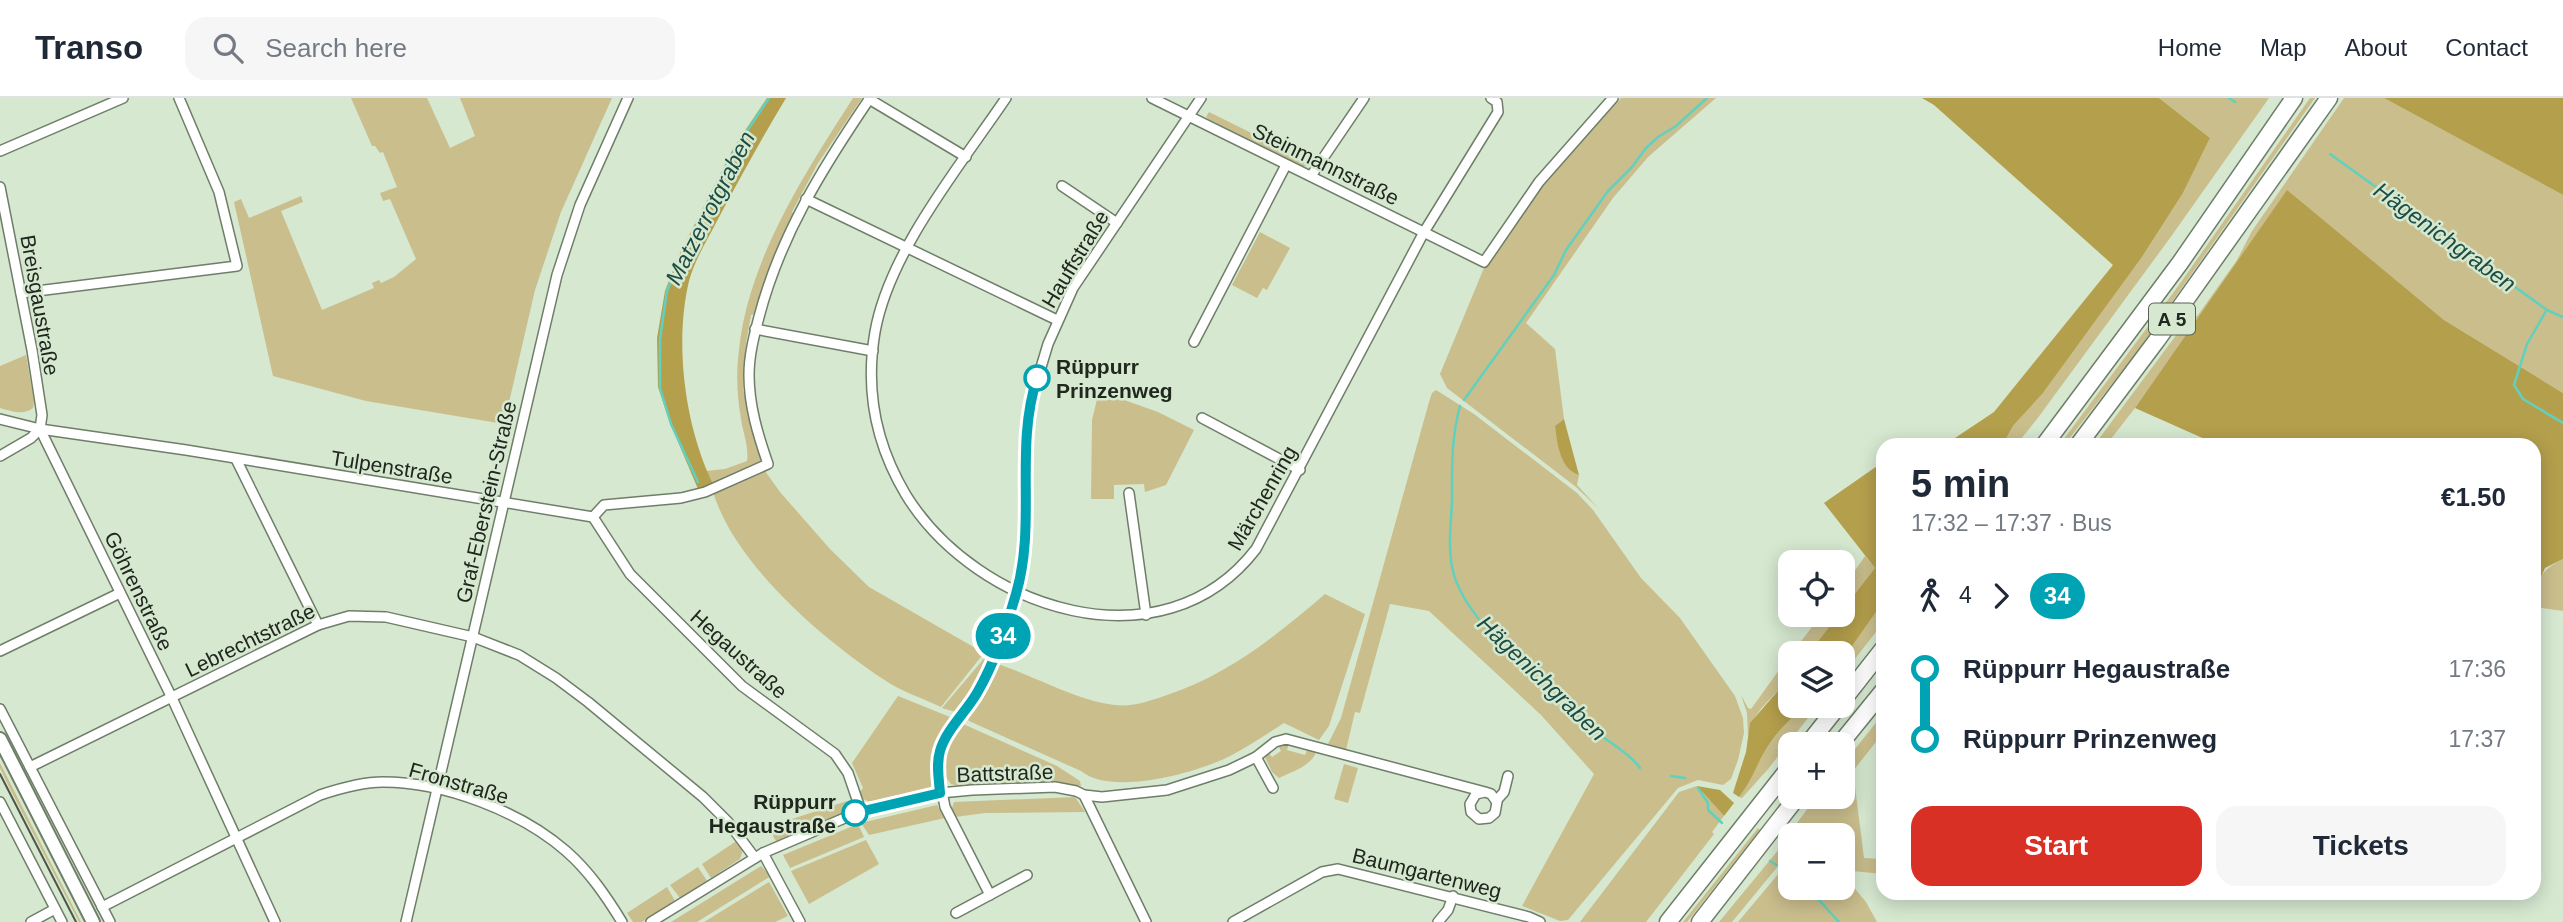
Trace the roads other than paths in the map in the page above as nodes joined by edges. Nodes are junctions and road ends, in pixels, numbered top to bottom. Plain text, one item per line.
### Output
1 (123, 98) edge
2 (178, 98) edge
3 (628, 98) edge
4 (870, 98) edge
5 (1006, 98) edge
6 (1152, 98) edge
7 (1201, 98) edge
8 (1364, 98) edge
9 (1492, 98) edge
10 (1613, 98) edge
11 (2294, 98) edge
12 (2329, 98) edge
13 (1188, 116) junction
14 (0, 151) edge
15 (966, 157) junction
16 (1286, 164) junction
17 (1311, 176) junction
18 (1062, 186) dead end
19 (0, 187) edge
20 (806, 199) junction
21 (1117, 223) junction
22 (1424, 232) junction
23 (907, 248) junction
24 (21, 293) junction
25 (1057, 320) junction
26 (755, 329) junction
27 (1194, 342) dead end
28 (873, 351) junction
29 (1202, 418) dead end
30 (0, 419) edge
31 (40, 429) junction
32 (2049, 438) edge
33 (2084, 438) edge
34 (0, 456) edge
35 (236, 459) junction
36 (1300, 470) junction
37 (1129, 493) dead end
38 (503, 503) junction
39 (593, 517) junction
40 (1017, 592) junction
41 (120, 593) junction
42 (1146, 615) junction
43 (318, 625) junction
44 (473, 637) junction
45 (0, 651) edge
46 (1876, 658) edge
47 (1855, 685) edge
48 (172, 698) junction
49 (1876, 700) edge
50 (0, 709) edge
51 (1829, 718) edge
52 (1818, 732) edge
53 (1850, 732) edge
54 (0, 739) edge
55 (1256, 757) junction
56 (30, 767) junction
57 (1508, 776) dead end
58 (1778, 782) edge
59 (1273, 788) dead end
60 (437, 790) junction
61 (1485, 792) junction
62 (940, 793) junction
63 (1084, 795) junction
64 (1496, 800) junction
65 (0, 802) edge
66 (1788, 809) edge
67 (861, 811) junction
68 (236, 838) junction
69 (759, 856) junction
70 (1027, 875) dead end
71 (990, 895) junction
72 (1453, 896) junction
73 (102, 907) junction
74 (55, 909) junction
75 (956, 913) dead end
76 (31, 922) edge
77 (62, 922) edge
78 (93, 922) edge
79 (110, 922) edge
80 (275, 922) edge
81 (406, 922) edge
82 (622, 922) edge
83 (651, 922) edge
84 (800, 922) edge
85 (1146, 922) edge
86 (1233, 922) edge
87 (1438, 922) edge
88 (1540, 922) edge
89 (1668, 922) edge
90 (1700, 922) edge

1 - 14 street
2 - 24 street
3 - 38 street, Graf-Eberstein-Straße
4 - 15 street
4 - 20 street
5 - 15 street, Märchenring
6 - 13 street, Steinmannstraße
7 - 13 street, Hauffstraße
8 - 17 street
9 - 22 street, Märchenring
10 - 22 street, Steinmannstraße
11 - 32 highway, A 5
12 - 33 highway, A 5
13 - 16 street, Steinmannstraße
13 - 21 street, Hauffstraße
15 - 23 street, Märchenring
16 - 17 street, Steinmannstraße
16 - 27 street
17 - 22 street, Steinmannstraße
18 - 21 street
19 - 24 street, Breisgaustraße
20 - 23 street
20 - 26 street
21 - 25 street, Hauffstraße
22 - 36 street, Märchenring
23 - 25 street
23 - 28 street, Märchenring
24 - 31 street, Breisgaustraße
25 - 40 street, Hauffstraße
26 - 28 street
26 - 39 street
28 - 40 street, Märchenring
29 - 36 street
30 - 31 street, Tulpenstraße
31 - 34 street
31 - 35 street, Tulpenstraße
31 - 41 street, Göhrenstraße
35 - 38 street, Tulpenstraße
35 - 43 street
36 - 42 street, Märchenring
37 - 42 street
38 - 39 street, Tulpenstraße
38 - 44 street, Graf-Eberstein-Straße
39 - 67 street, Hegaustraße
40 - 42 street, Märchenring
40 - 62 street, Hauffstraße
41 - 45 street
41 - 48 street, Göhrenstraße
43 - 44 street, Lebrechtstraße
43 - 48 street, Lebrechtstraße
44 - 60 street, Graf-Eberstein-Straße
44 - 69 street, Lebrechtstraße
46 - 47 highway
48 - 56 street, Lebrechtstraße
48 - 68 street, Göhrenstraße
49 - 53 highway
50 - 56 street
51 - 52 highway
54 - 78 main road
55 - 59 street
55 - 61 street, Battstraße
55 - 63 street, Battstraße
56 - 73 street
57 - 64 street
58 - 89 highway
60 - 68 street, Fronstraße
60 - 81 street, Graf-Eberstein-Straße
60 - 82 street, Fronstraße
61 - 64 street
61 - 64 street
62 - 63 street, Battstraße
62 - 67 street, Battstraße
62 - 71 street, Hauffstraße
63 - 85 street
65 - 74 street
66 - 90 highway
67 - 69 street, Battstraße
68 - 73 street, Fronstraße
68 - 80 street, Göhrenstraße
69 - 83 street, Battstraße
69 - 84 street, Lebrechtstraße
70 - 71 street
71 - 75 street
72 - 86 street, Baumgartenweg
72 - 87 street
72 - 88 street, Baumgartenweg
73 - 79 street
74 - 76 street
74 - 77 street

